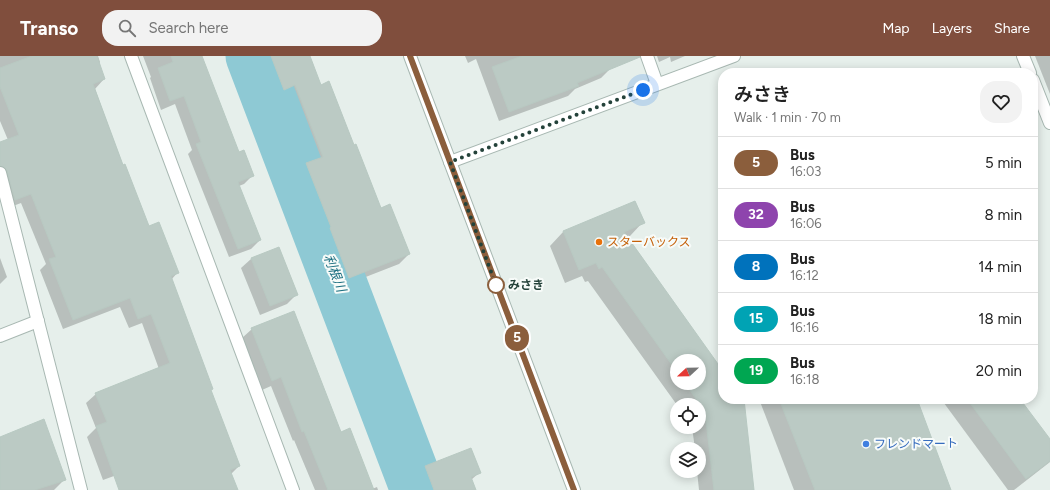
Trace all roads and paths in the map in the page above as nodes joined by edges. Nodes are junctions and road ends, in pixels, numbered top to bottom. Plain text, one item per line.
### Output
1 (131, 56) edge
2 (410, 56) edge
3 (647, 56) edge
4 (734, 56) edge
5 (1023, 56) edge
6 (1028, 68) edge
7 (658, 84) junction
8 (1038, 92) edge
9 (1050, 120) edge
10 (450, 162) junction
11 (0, 173) edge
12 (38, 321) junction
13 (0, 336) edge
14 (81, 490) edge
15 (293, 490) edge
16 (574, 490) edge

1 - 15 street
2 - 10 street
3 - 7 street
4 - 7 street
5 - 6 street
7 - 10 street
8 - 9 street
10 - 16 street
11 - 12 street
12 - 13 street
12 - 14 street

